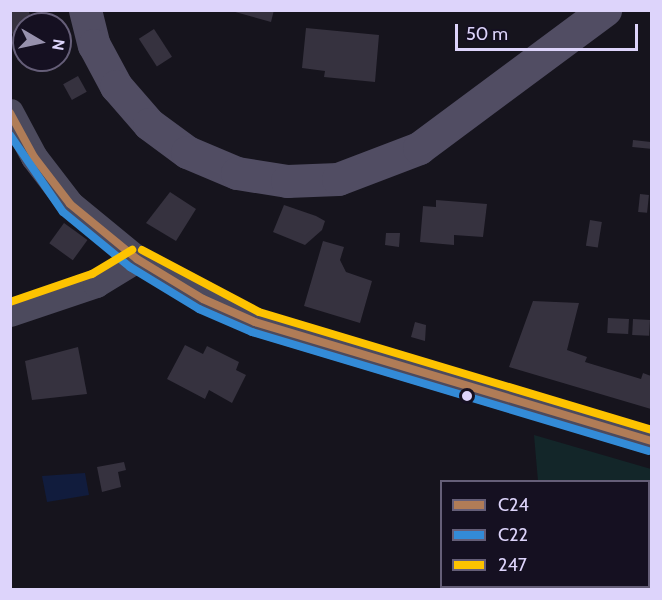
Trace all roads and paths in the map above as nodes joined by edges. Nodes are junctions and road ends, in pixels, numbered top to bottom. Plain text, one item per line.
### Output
1 (86, 10) edge
2 (605, 10) edge
3 (10, 112) edge
4 (137, 259) junction
5 (10, 313) edge
6 (651, 441) edge

1 - 2 main road
3 - 4 street
4 - 5 street
4 - 6 street

